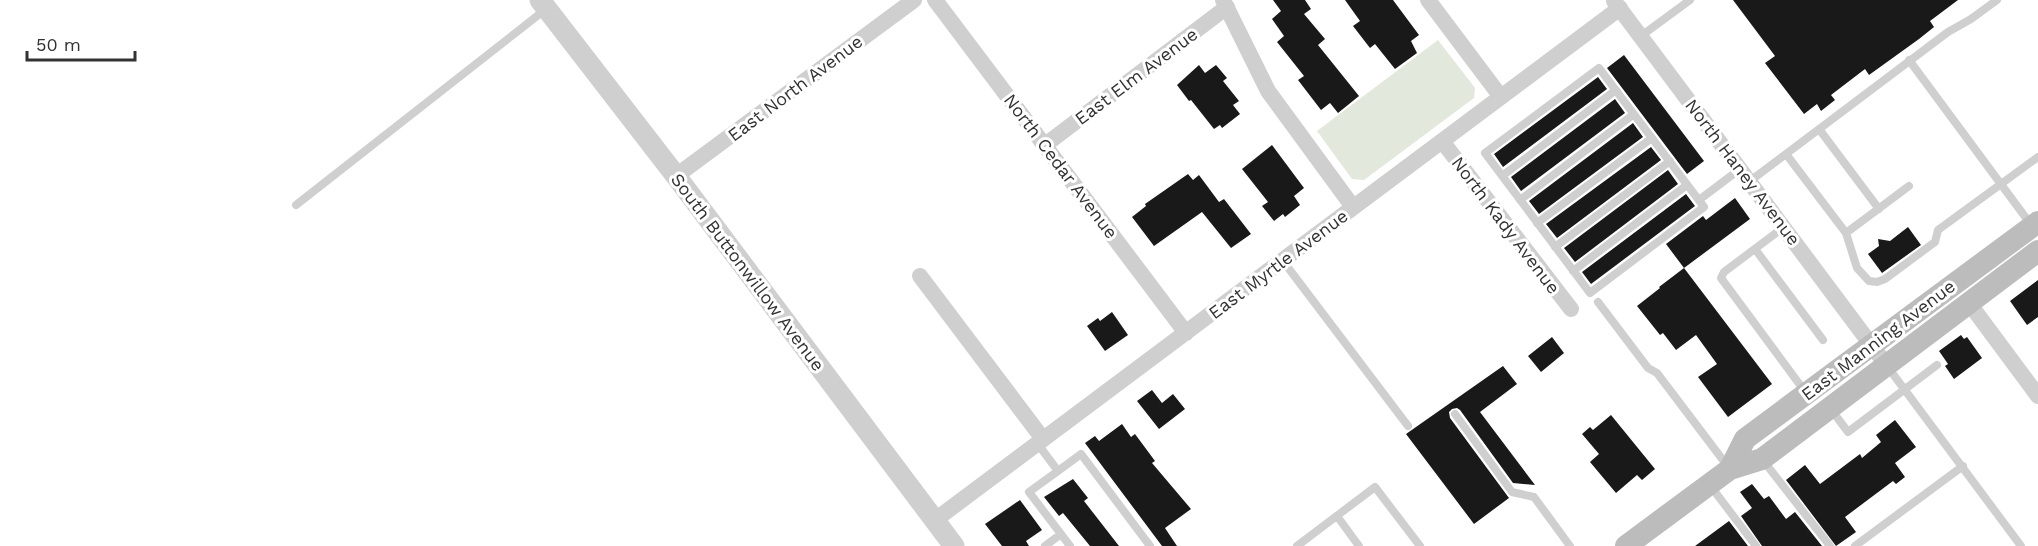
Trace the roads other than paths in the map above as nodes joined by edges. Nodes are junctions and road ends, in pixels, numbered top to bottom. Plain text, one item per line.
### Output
1 (914, 0) edge
2 (935, 0) edge
3 (1428, 0) edge
4 (1690, 0) edge
5 (1997, 0) edge
6 (1225, 3) edge
7 (543, 4) edge
8 (1620, 4) edge
9 (1641, 36) junction
10 (1909, 60) junction
11 (1616, 90) junction
12 (1500, 98) junction
13 (1634, 114) junction
14 (1819, 129) junction
15 (1652, 138) junction
16 (1442, 141) junction
17 (1045, 145) junction
18 (1786, 154) junction
19 (2038, 158) edge
20 (1670, 161) junction
21 (1745, 175) junction
22 (676, 176) junction
23 (1502, 176) junction
24 (2001, 184) junction
25 (1687, 185) junction
26 (1909, 186) dead end
27 (1520, 200) junction
28 (1699, 200) junction
29 (296, 205) dead end
30 (1353, 207) junction
31 (1879, 208) junction
32 (1538, 223) junction
33 (1784, 227) junction
34 (2036, 227) edge
35 (1846, 233) junction
36 (1556, 247) junction
37 (1755, 249) junction
38 (2038, 251) edge
39 (1282, 261) junction
40 (1573, 270) junction
41 (920, 276) dead end
42 (1598, 302) dead end
43 (1969, 303) junction
44 (1570, 309) dead end
45 (1186, 333) junction
46 (1823, 340) dead end
47 (1871, 345) junction
48 (1937, 365) dead end
49 (1887, 366) junction
50 (1905, 389) junction
51 (1806, 393) junction
52 (2038, 396) edge
53 (1830, 408) junction
54 (1455, 414) dead end
55 (1408, 426) dead end
56 (1040, 441) junction
57 (1762, 459) junction
58 (1963, 466) junction
59 (1730, 469) junction
60 (1058, 471) junction
61 (1709, 484) junction
62 (1337, 516) junction
63 (935, 520) junction
64 (1061, 534) junction
65 (954, 546) edge
66 (1045, 546) edge
67 (1070, 546) edge
68 (1150, 546) edge
69 (1297, 546) edge
70 (1359, 546) edge
71 (1420, 546) edge
72 (1570, 546) edge
73 (1626, 546) edge
74 (1756, 546) edge
75 (1830, 546) edge
76 (1855, 546) edge
77 (2021, 546) edge

1 - 22 street, East North Avenue
2 - 17 street, North Cedar Avenue
3 - 12 street
4 - 9 lane
5 - 10 lane
6 - 17 street, East Elm Avenue
6 - 30 street
7 - 22 street, South Buttonwillow Avenue
7 - 29 lane
8 - 9 street, North Haney Avenue
8 - 12 street, East Myrtle Avenue
9 - 21 street, North Haney Avenue
10 - 14 lane
10 - 24 lane
11 - 13 lane
11 - 23 lane
11 - 23 lane
12 - 16 street, East Myrtle Avenue
13 - 15 lane
13 - 27 lane
14 - 18 lane
14 - 31 lane
15 - 20 lane
15 - 32 lane
16 - 30 street, East Myrtle Avenue
16 - 44 street, North Kady Avenue
17 - 45 street, North Cedar Avenue
18 - 21 lane
18 - 35 lane
19 - 24 lane
20 - 25 lane
20 - 36 lane
21 - 28 lane
21 - 33 street, North Haney Avenue
22 - 63 street, South Buttonwillow Avenue
23 - 27 lane
24 - 34 lane
24 - 35 lane
25 - 28 lane
25 - 40 lane
26 - 31 lane
27 - 32 lane
28 - 40 lane
30 - 39 street, East Myrtle Avenue
31 - 35 lane
32 - 36 lane
33 - 37 lane
33 - 47 street, North Haney Avenue
34 - 47 main road, East Manning Avenue
36 - 40 lane
37 - 46 lane
37 - 51 lane
38 - 43 main road, East Manning Avenue
39 - 45 street, East Myrtle Avenue
39 - 55 lane
41 - 56 street
42 - 59 lane
43 - 49 main road, East Manning Avenue
43 - 52 street
45 - 56 street, East Myrtle Avenue
47 - 49 street, North Haney Avenue
47 - 51 main road, East Manning Avenue
48 - 50 lane
49 - 50 lane
49 - 53 main road, East Manning Avenue
50 - 53 lane
50 - 58 lane
51 - 59 main road, East Manning Avenue
53 - 57 main road, East Manning Avenue
54 - 72 lane
56 - 60 lane
56 - 63 street, East Myrtle Avenue
57 - 59 main road, East Manning Avenue
57 - 75 lane
58 - 76 lane
58 - 77 lane
59 - 61 main road, East Manning Avenue
60 - 64 lane
60 - 68 lane
61 - 73 main road, East Manning Avenue
61 - 74 lane
62 - 69 lane
62 - 70 lane
62 - 71 lane
63 - 65 street, South Buttonwillow Avenue
64 - 66 lane
64 - 67 lane

